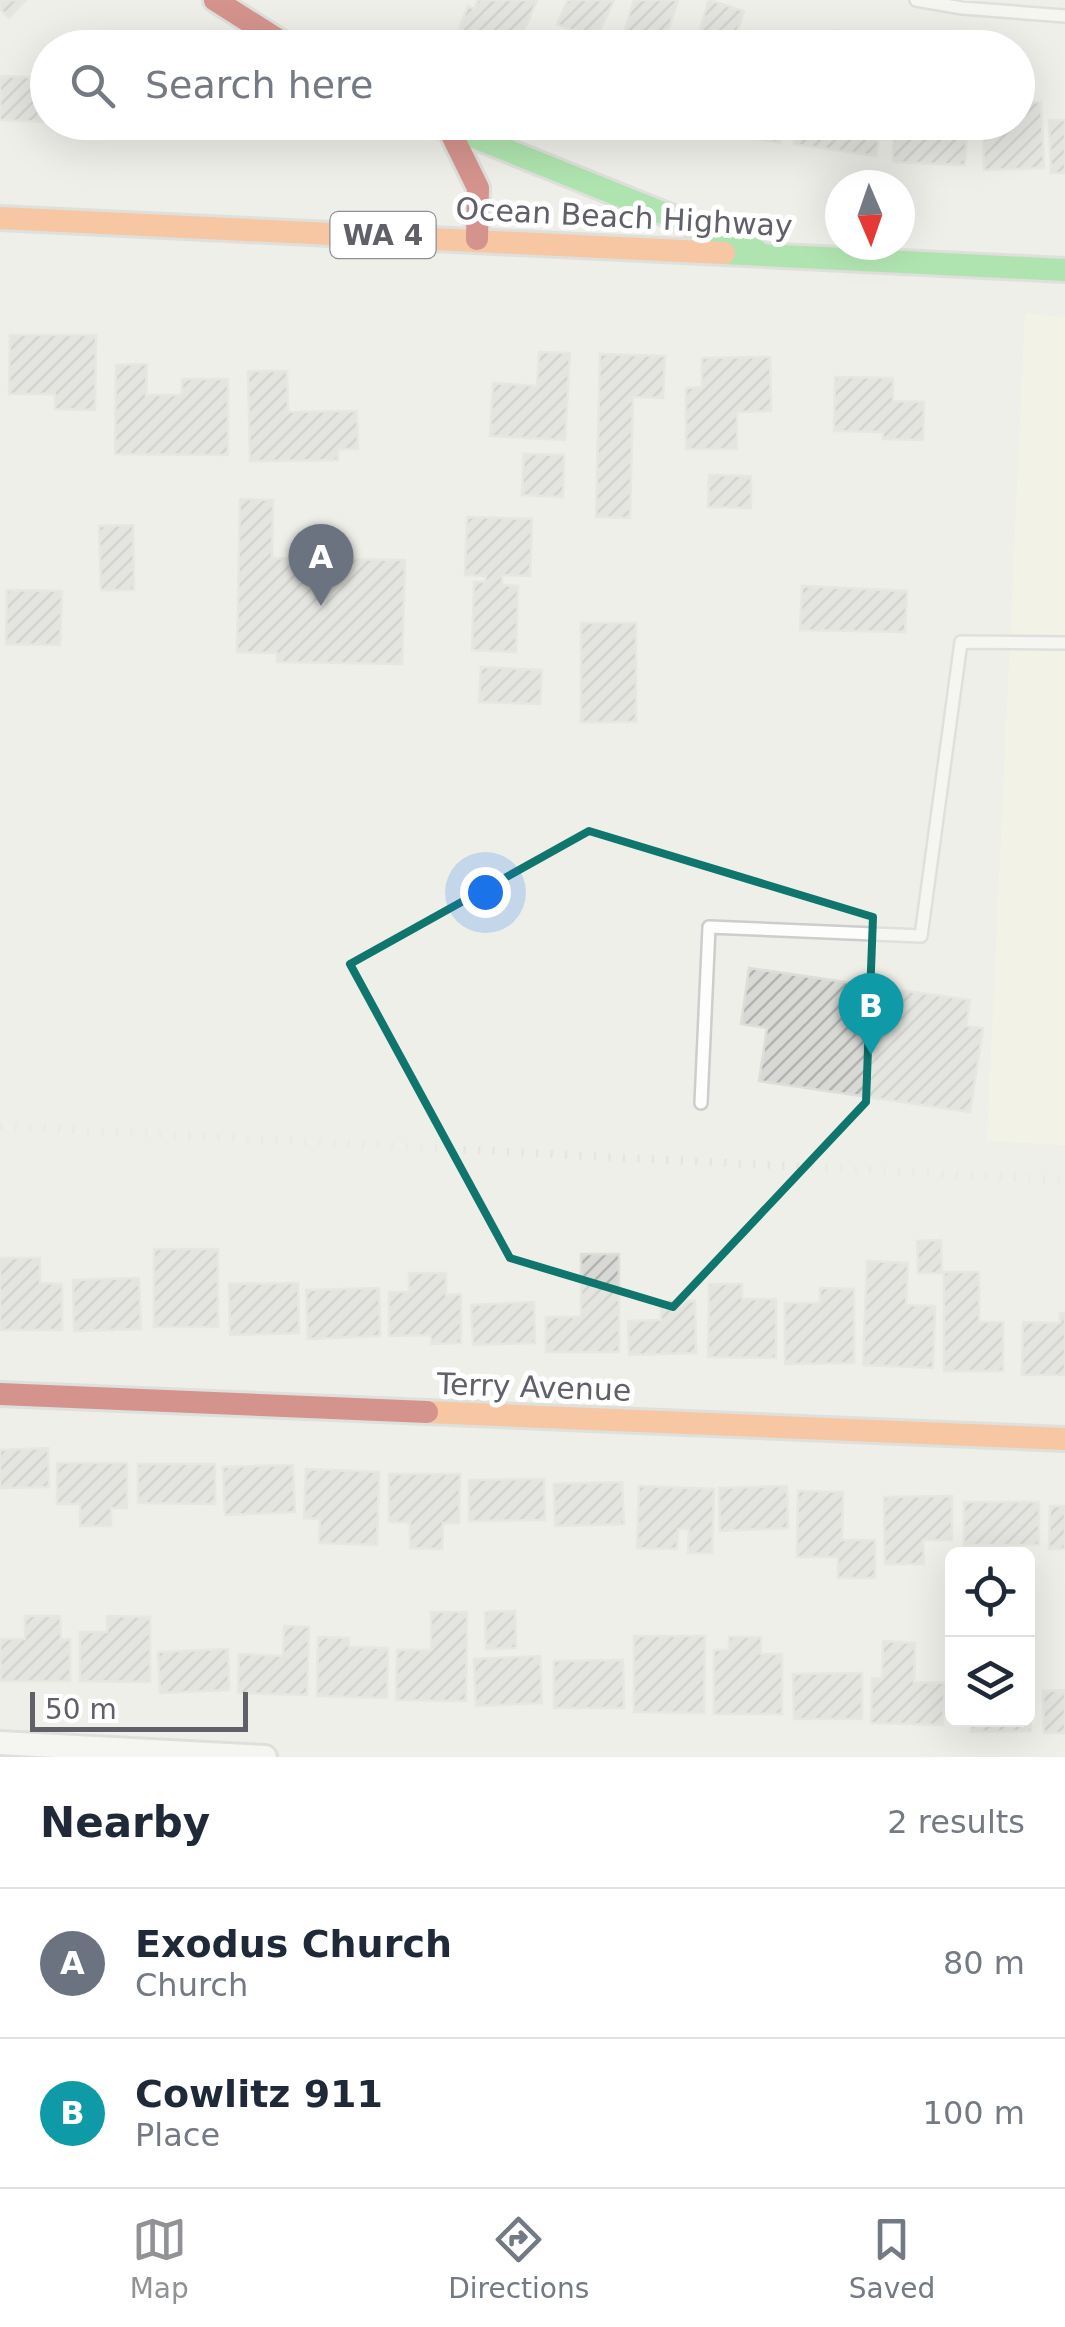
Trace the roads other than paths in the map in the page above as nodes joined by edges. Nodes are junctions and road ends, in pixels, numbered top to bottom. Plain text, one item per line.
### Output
1 (214, 0) edge
2 (916, 0) edge
3 (1065, 16) edge
4 (262, 30) edge
5 (451, 140) edge
6 (478, 140) edge
7 (0, 218) edge
8 (477, 239) junction
9 (766, 254) junction
10 (1065, 270) edge
11 (1065, 643) edge
12 (701, 1104) dead end
13 (0, 1394) edge
14 (1065, 1439) edge
15 (0, 1743) edge
16 (265, 1757) edge

1 - 4 main road
2 - 3 lane
5 - 8 main road
6 - 9 main road
7 - 8 main road, Ocean Beach Highway / WA 4
8 - 9 main road, Ocean Beach Highway / WA 4
9 - 10 main road, Ocean Beach Highway / WA 4
11 - 12 lane
13 - 14 main road, Terry Avenue
15 - 16 street

